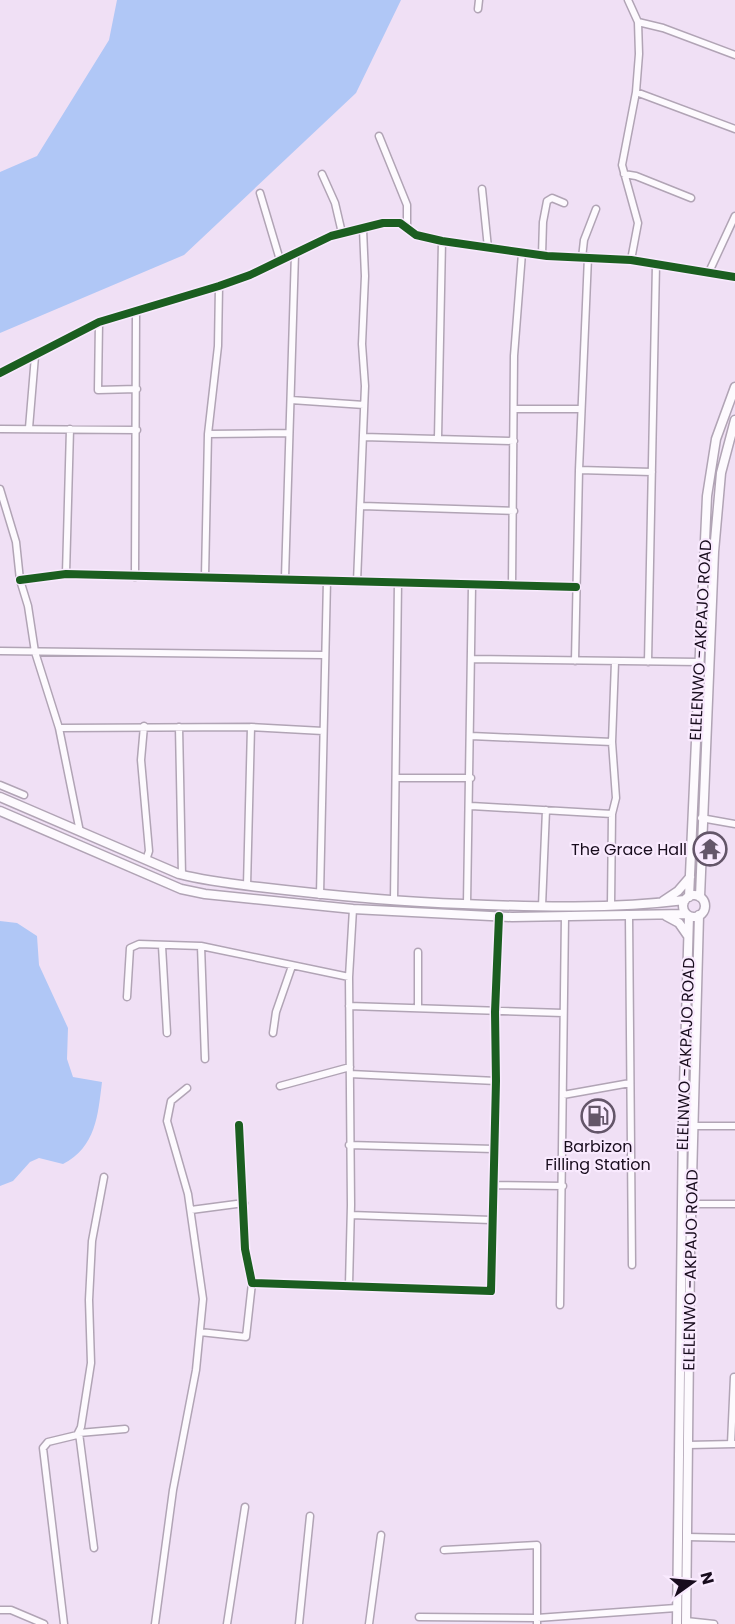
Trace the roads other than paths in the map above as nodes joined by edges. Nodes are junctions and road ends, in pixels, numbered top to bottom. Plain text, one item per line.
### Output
1 (479, 0) edge
2 (628, 0) edge
3 (478, 9) dead end
4 (638, 22) junction
5 (735, 55) edge
6 (636, 92) junction
7 (735, 129) edge
8 (378, 136) dead end
9 (322, 174) dead end
10 (624, 174) junction
11 (482, 189) dead end
12 (260, 193) dead end
13 (691, 198) dead end
14 (564, 203) dead end
15 (596, 209) dead end
16 (735, 216) edge
17 (407, 226) junction
18 (363, 229) junction
19 (342, 233) junction
20 (442, 242) junction
21 (489, 248) junction
22 (295, 253) junction
23 (522, 253) junction
24 (542, 255) junction
25 (585, 257) junction
26 (280, 260) junction
27 (631, 260) junction
28 (657, 264) junction
29 (709, 272) junction
30 (735, 277) edge
31 (219, 286) junction
32 (136, 311) junction
33 (99, 322) junction
34 (35, 356) junction
35 (0, 373) edge
36 (735, 387) edge
37 (137, 389) junction
38 (291, 400) junction
39 (364, 405) junction
40 (515, 409) junction
41 (581, 409) junction
42 (735, 420) edge
43 (29, 428) junction
44 (0, 429) edge
45 (70, 429) junction
46 (137, 430) junction
47 (288, 433) junction
48 (208, 434) junction
49 (363, 437) junction
50 (438, 438) junction
51 (514, 441) junction
52 (579, 470) junction
53 (652, 472) junction
54 (0, 489) edge
55 (2, 498) edge
56 (362, 506) junction
57 (513, 512) junction
58 (66, 574) junction
59 (135, 577) junction
60 (205, 577) junction
61 (285, 578) junction
62 (20, 580) junction
63 (327, 580) junction
64 (357, 582) junction
65 (398, 582) junction
66 (472, 586) junction
67 (512, 586) junction
68 (576, 587) junction
69 (0, 651) edge
70 (34, 652) junction
71 (324, 655) junction
72 (472, 659) junction
73 (575, 661) junction
74 (615, 662) junction
75 (648, 662) junction
76 (699, 662) junction
77 (144, 726) junction
78 (179, 727) junction
79 (251, 727) junction
80 (59, 728) junction
81 (322, 731) junction
82 (471, 736) junction
83 (612, 742) junction
84 (397, 778) junction
85 (471, 778) junction
86 (0, 784) edge
87 (24, 795) dead end
88 (0, 797) edge
89 (471, 806) junction
90 (546, 810) junction
91 (0, 812) edge
92 (612, 814) junction
93 (701, 818) junction
94 (735, 824) edge
95 (80, 832) junction
96 (146, 860) junction
97 (182, 875) junction
98 (690, 877) junction
99 (246, 886) junction
100 (320, 895) junction
101 (700, 897) junction
102 (687, 898) junction
103 (394, 901) junction
104 (660, 903) junction
105 (467, 904) junction
106 (611, 905) junction
107 (542, 906) junction
108 (353, 909) junction
109 (665, 915) junction
110 (688, 915) junction
111 (699, 915) junction
112 (499, 916) junction
113 (565, 916) junction
114 (630, 916) junction
115 (688, 936) junction
116 (162, 946) junction
117 (201, 946) junction
118 (417, 952) dead end
119 (292, 966) junction
120 (349, 977) junction
121 (127, 997) dead end
122 (349, 1006) junction
123 (418, 1007) junction
124 (495, 1011) junction
125 (563, 1012) junction
126 (167, 1033) dead end
127 (273, 1033) dead end
128 (205, 1059) dead end
129 (351, 1066) junction
130 (350, 1074) junction
131 (496, 1081) junction
132 (630, 1083) junction
133 (280, 1086) dead end
134 (187, 1088) dead end
135 (563, 1095) junction
136 (239, 1125) dead end
137 (693, 1126) junction
138 (735, 1126) edge
139 (349, 1145) junction
140 (494, 1149) junction
141 (104, 1177) dead end
142 (493, 1185) junction
143 (563, 1186) junction
144 (244, 1203) junction
145 (691, 1204) junction
146 (735, 1204) edge
147 (191, 1210) junction
148 (351, 1215) junction
149 (491, 1220) junction
150 (633, 1265) dead end
151 (252, 1282) junction
152 (349, 1286) junction
153 (560, 1305) dead end
154 (200, 1332) junction
155 (734, 1377) edge
156 (125, 1429) dead end
157 (79, 1433) junction
158 (733, 1444) edge
159 (688, 1445) junction
160 (245, 1507) dead end
161 (310, 1516) dead end
162 (381, 1535) dead end
163 (687, 1537) junction
164 (735, 1538) edge
165 (94, 1548) dead end
166 (444, 1550) dead end
167 (676, 1608) junction
168 (0, 1610) edge
169 (419, 1617) dead end
170 (537, 1621) edge
171 (683, 1623) edge
172 (44, 1624) edge
173 (64, 1624) edge
174 (155, 1624) edge
175 (227, 1624) edge
176 (299, 1624) edge
177 (369, 1624) edge
178 (714, 1624) edge

1 - 3 street
2 - 4 street
4 - 5 street
4 - 6 street
6 - 7 street
6 - 10 street
8 - 17 street
9 - 19 street
10 - 13 street
10 - 27 street
11 - 21 street
12 - 26 street
14 - 24 street
15 - 25 street
16 - 29 street
17 - 18 street
17 - 20 street
18 - 19 street
18 - 39 street
19 - 22 street
20 - 21 street
20 - 50 street
21 - 23 street
22 - 26 street
22 - 38 street
23 - 24 street
23 - 40 street
24 - 25 street
25 - 27 street
25 - 41 street
26 - 31 street
27 - 28 street
28 - 29 street
28 - 53 street
29 - 30 street
31 - 32 street
31 - 48 street
32 - 33 street
32 - 37 street
33 - 34 street
33 - 37 street
34 - 35 street
34 - 43 street
36 - 76 main road, ELELENWO -AKPAJO ROAD
37 - 46 street
38 - 39 street
38 - 47 street
39 - 49 street
40 - 41 street
40 - 51 street
41 - 52 street
42 - 93 main road, ELELENWO -AKPAJO ROAD
43 - 44 street
43 - 45 street
45 - 46 street
45 - 58 street
46 - 59 street
47 - 48 street
47 - 61 street
48 - 60 street
49 - 50 street
49 - 56 street
50 - 51 street
51 - 57 street
52 - 53 street
52 - 68 street
53 - 75 street
54 - 55 street
55 - 62 street
56 - 57 street
56 - 64 street
57 - 67 street
58 - 59 street
58 - 62 street
59 - 60 street
60 - 61 street
61 - 63 street
62 - 70 street
63 - 64 street
63 - 71 street
64 - 65 street
65 - 66 street
65 - 84 street
66 - 67 street
66 - 72 street
67 - 68 street
68 - 73 street
69 - 70 street
70 - 71 street
70 - 80 street
71 - 81 street
72 - 73 street
72 - 82 street
73 - 74 street
74 - 75 street
74 - 83 street
75 - 76 street
76 - 98 main road, ELELENWO -AKPAJO ROAD
77 - 78 street
77 - 80 street
77 - 96 street
78 - 79 street
78 - 97 street
79 - 81 street
79 - 99 street
80 - 95 street
81 - 100 street
82 - 83 street
82 - 85 street
83 - 92 street
84 - 85 street
84 - 103 street
85 - 89 street
86 - 87 street
88 - 95 main road
89 - 90 street
89 - 105 street
90 - 92 street
90 - 107 street
91 - 108 main road
92 - 106 street
93 - 94 street
93 - 101 main road, ELELENWO -AKPAJO ROAD
95 - 96 main road
96 - 97 main road
97 - 99 main road
98 - 102 main road, ELELENWO -AKPAJO ROAD
98 - 104 main road
99 - 100 main road
100 - 103 main road
101 - 102 main road
101 - 111 main road
102 - 104 main road
102 - 110 main road
103 - 105 main road
104 - 106 main road
105 - 107 main road
106 - 107 main road
108 - 112 main road
108 - 120 street
109 - 110 main road
109 - 114 main road
109 - 115 main road
110 - 111 main road
110 - 115 main road, ELELNWO -AKPAJO ROAD
111 - 137 main road, ELELENWO -AKPAJO ROAD
112 - 113 main road
112 - 124 street
113 - 114 main road
113 - 125 street
114 - 132 street
115 - 167 main road, ELELNWO -AKPAJO ROAD
116 - 117 street
116 - 121 street
116 - 126 street
117 - 119 street
117 - 128 street
118 - 123 street
119 - 120 street
119 - 127 street
120 - 122 street
122 - 123 street
122 - 129 street
123 - 124 street
124 - 125 street
124 - 131 street
125 - 135 street
129 - 130 street
129 - 133 street
130 - 131 street
130 - 139 street
131 - 140 street
132 - 135 street
132 - 150 street
134 - 147 street
135 - 143 street
136 - 144 street
137 - 138 street
137 - 145 main road, ELELENWO -AKPAJO ROAD
139 - 140 street
139 - 148 street
140 - 142 street
141 - 157 street
142 - 143 street
142 - 149 street
143 - 153 street
144 - 147 street
144 - 151 street
145 - 146 street
145 - 159 main road, ELELENWO -AKPAJO ROAD
147 - 154 street
148 - 149 street
148 - 152 street
149 - 152 street
151 - 152 street
151 - 154 street
154 - 174 street
155 - 158 street
156 - 157 street
157 - 165 street
157 - 173 street
158 - 159 street
159 - 163 main road, ELELENWO -AKPAJO ROAD
160 - 175 street
161 - 176 street
162 - 177 street
163 - 164 street
163 - 171 main road, ELELENWO -AKPAJO ROAD
166 - 170 street
167 - 170 street
167 - 171 main road, ELELNWO -AKPAJO ROAD
168 - 172 street
169 - 170 street
171 - 178 street

